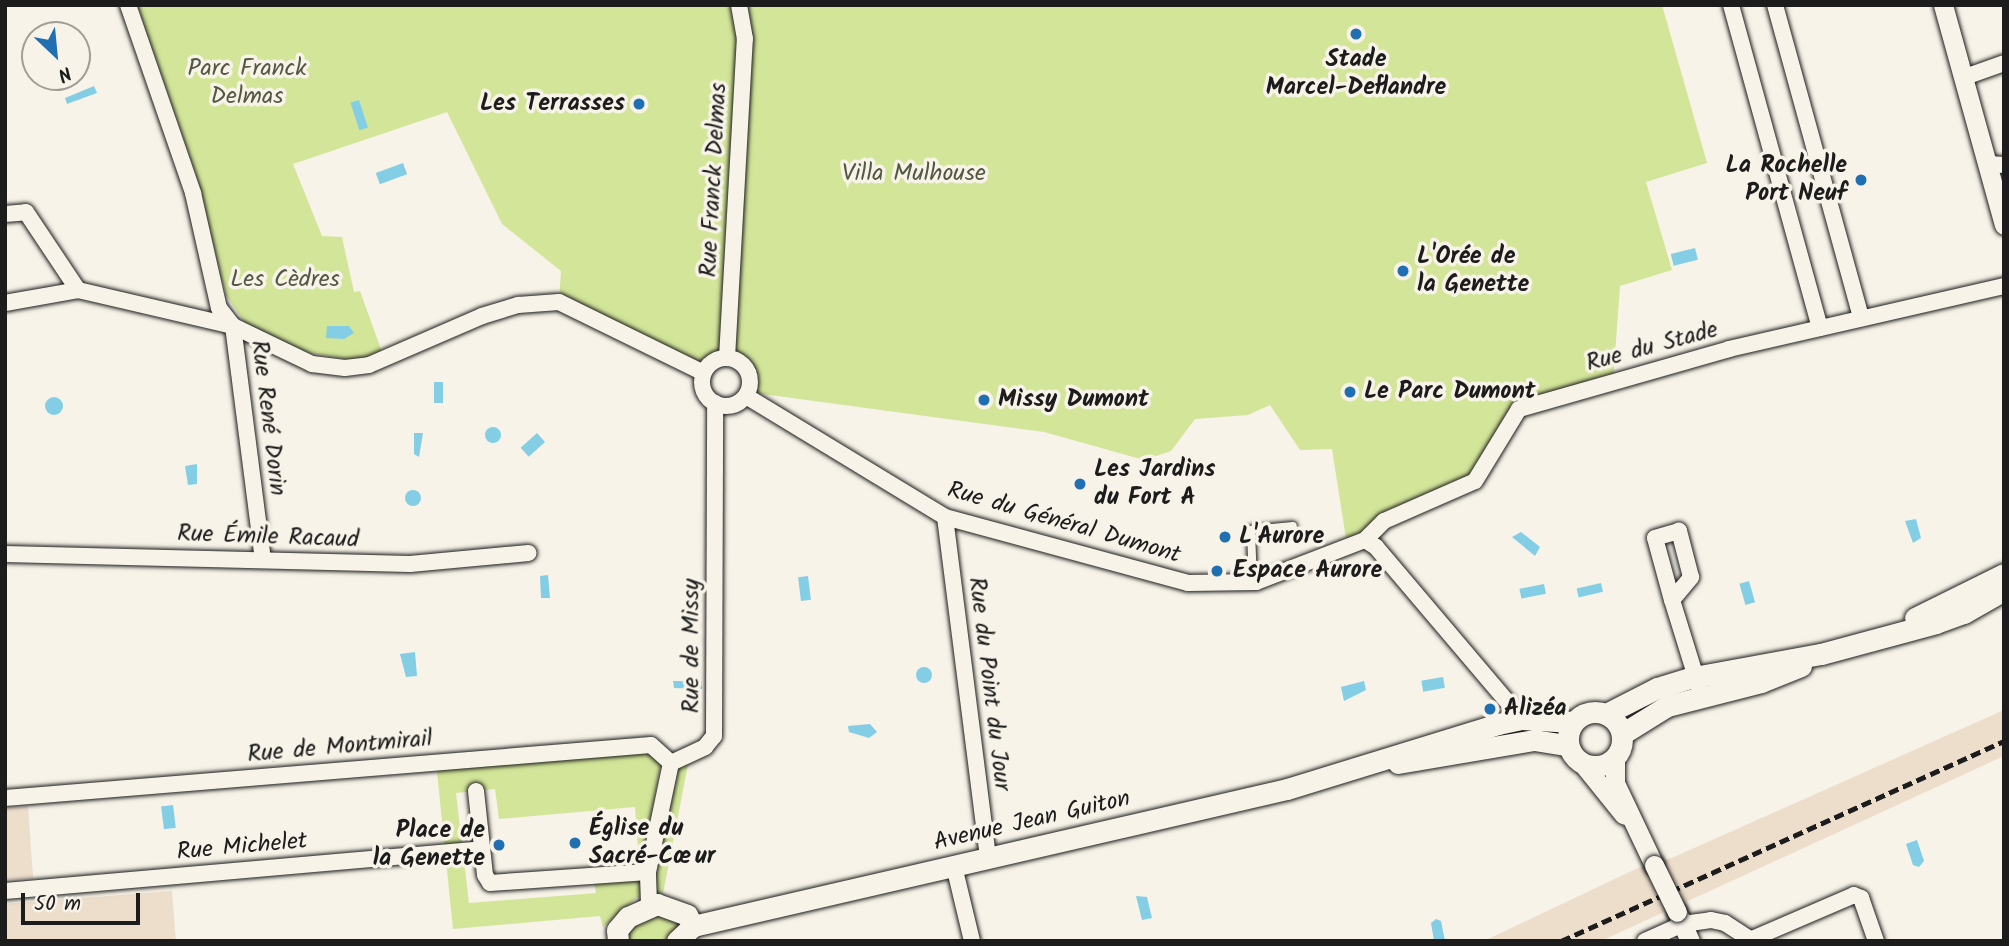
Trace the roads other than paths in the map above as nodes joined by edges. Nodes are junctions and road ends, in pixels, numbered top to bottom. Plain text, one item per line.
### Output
1 (128, 5) edge
2 (739, 5) edge
3 (1731, 5) edge
4 (1775, 5) edge
5 (1943, 5) edge
6 (2004, 63) edge
7 (1965, 77) junction
8 (1996, 165) edge
9 (5, 214) edge
10 (2004, 225) edge
11 (2004, 286) edge
12 (78, 290) junction
13 (5, 303) edge
14 (1861, 318) junction
15 (233, 326) junction
16 (1821, 328) junction
17 (727, 358) junction
18 (704, 373) junction
19 (746, 396) junction
20 (715, 403) junction
21 (945, 517) junction
22 (1293, 526) dead end
23 (1365, 540) junction
24 (528, 553) dead end
25 (5, 554) edge
26 (263, 559) junction
27 (2004, 574) edge
28 (1253, 583) junction
29 (2004, 590) edge
30 (1672, 600) dead end
31 (1886, 634) junction
32 (1699, 686) junction
33 (1606, 714) junction
34 (1522, 719) junction
35 (1573, 722) junction
36 (1622, 734) junction
37 (1567, 745) junction
38 (1615, 758) junction
39 (671, 763) junction
40 (1382, 763) junction
41 (1583, 764) junction
42 (476, 791) dead end
43 (5, 798) edge
44 (1628, 820) junction
45 (482, 849) junction
46 (988, 858) junction
47 (954, 866) junction
48 (648, 872) junction
49 (5, 891) edge
50 (649, 904) junction
51 (1683, 925) edge
52 (692, 926) junction
53 (615, 940) edge
54 (1753, 940) edge
55 (677, 941) edge
56 (972, 941) edge
57 (1645, 941) edge
58 (1876, 941) edge

1 - 15 street
2 - 17 street, Rue Franck Delmas
3 - 16 street
4 - 14 street
5 - 7 street
6 - 7 street
7 - 8 street
8 - 10 street
9 - 12 street
11 - 14 street, Rue du Stade
12 - 13 street
12 - 15 street
14 - 16 street, Rue du Stade
15 - 18 street
15 - 26 street, Rue René Dorin
16 - 23 street, Rue du Stade
17 - 18 street
17 - 19 street
18 - 20 street
19 - 20 street
19 - 21 street, Rue du Général Dumont
20 - 39 street, Rue de Missy
21 - 28 street, Rue du Général Dumont
21 - 46 street, Rue du Point du Jour
22 - 28 lane
23 - 28 street, Rue du Général Dumont
23 - 34 street
24 - 26 street, Rue Émile Racaud
25 - 26 street, Rue Émile Racaud
27 - 31 main road
29 - 31 main road
30 - 32 street
31 - 32 main road
32 - 33 main road
32 - 36 main road
33 - 35 main road
33 - 36 main road
34 - 35 main road, Avenue Jean Guiton
34 - 40 main road, Avenue Jean Guiton
35 - 37 main road
36 - 38 main road
37 - 40 main road, Avenue Jean Guiton
37 - 41 main road
38 - 41 main road
38 - 44 street
39 - 43 street, Rue de Montmirail
39 - 48 street
40 - 46 main road, Avenue Jean Guiton
41 - 44 street
42 - 45 street
44 - 51 street, bridge
45 - 48 street
45 - 49 street, Rue Michelet
46 - 47 main road, Avenue Jean Guiton
47 - 52 main road, Avenue Jean Guiton
47 - 56 street
48 - 50 street
50 - 52 main road
50 - 53 main road
51 - 54 street
51 - 57 street
52 - 55 main road
54 - 58 street

